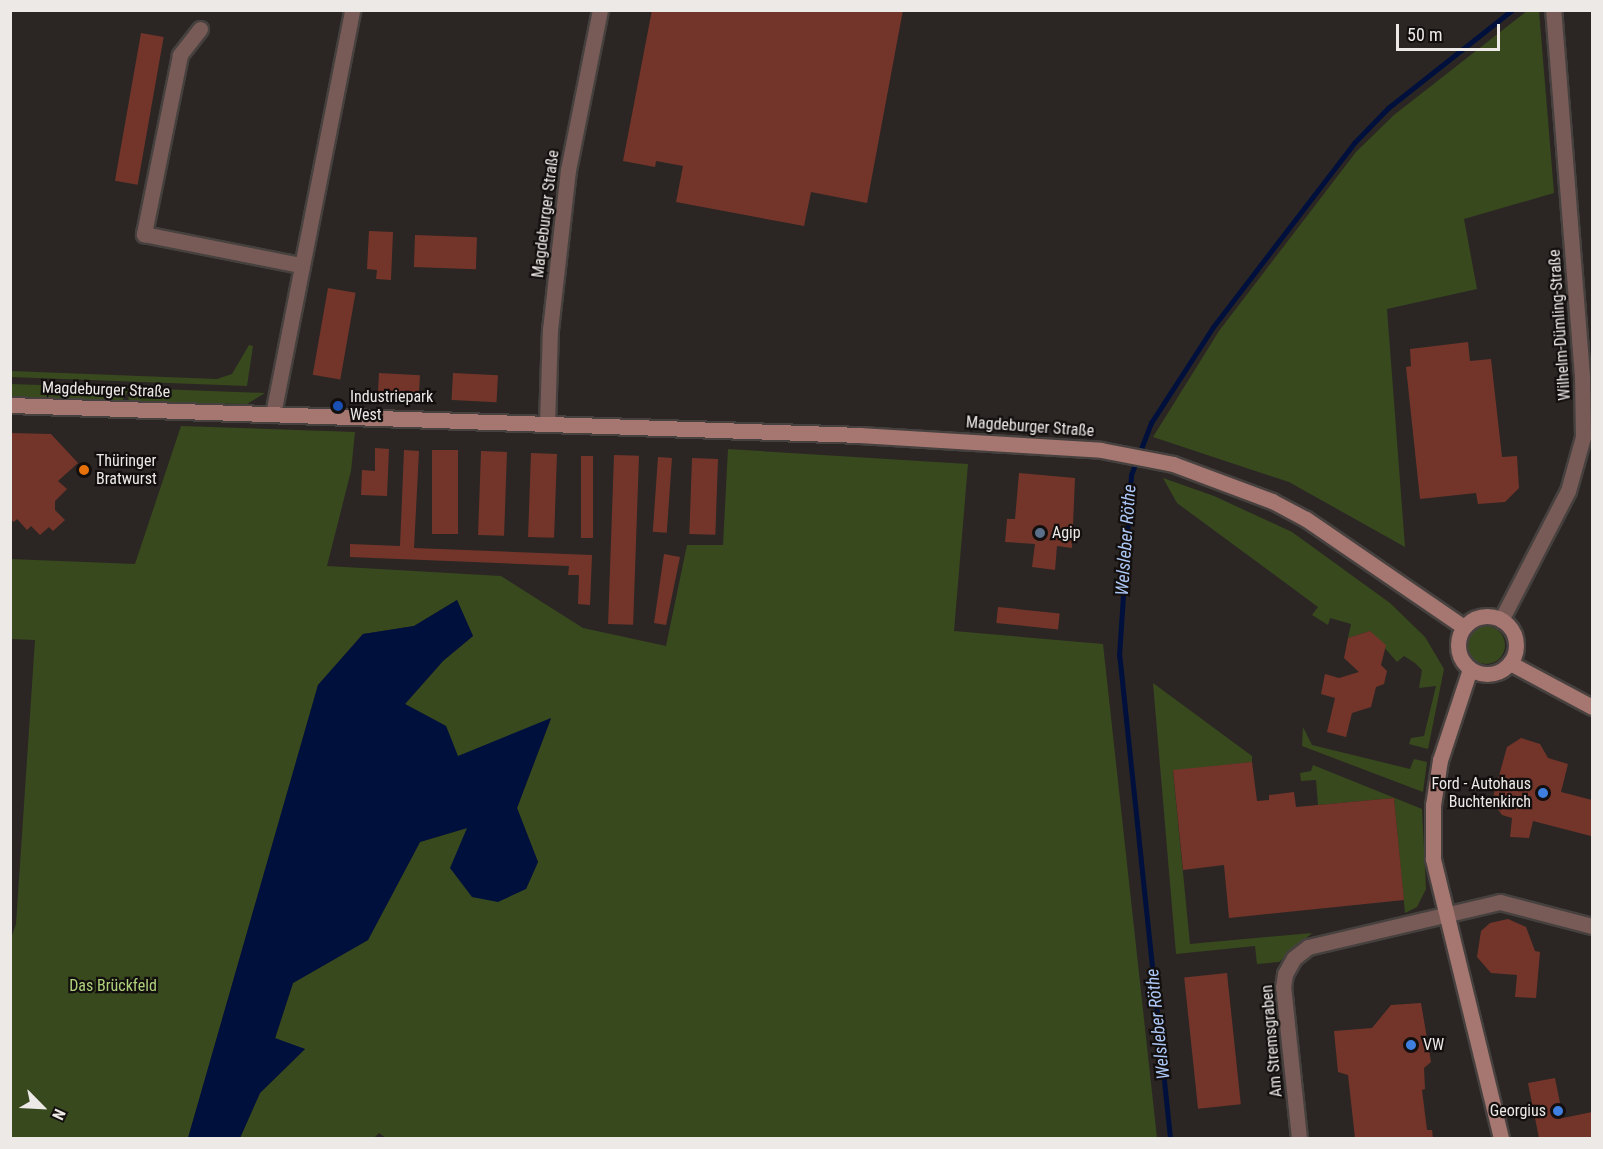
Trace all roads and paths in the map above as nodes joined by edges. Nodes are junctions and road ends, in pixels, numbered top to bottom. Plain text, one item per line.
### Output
1 (352, 10) edge
2 (600, 10) edge
3 (1552, 10) edge
4 (201, 29) dead end
5 (301, 265) junction
6 (10, 405) edge
7 (273, 414) junction
8 (547, 424) junction
9 (1501, 620) junction
10 (1464, 627) junction
11 (1510, 663) junction
12 (1470, 669) junction
13 (1593, 707) edge
14 (1446, 912) junction
15 (1593, 926) edge
16 (1299, 1138) edge
17 (1501, 1138) edge

1 - 5 street
2 - 8 street, Magdeburger Straße
3 - 9 street, Wilhelm-Dümling-Straße
4 - 5 street
5 - 7 street
6 - 7 main road, Magdeburger Straße
7 - 8 main road, Magdeburger Straße
8 - 10 main road, Magdeburger Straße
9 - 10 main road
9 - 11 main road
10 - 12 main road
11 - 12 main road
11 - 13 main road
12 - 14 main road
14 - 15 street, Am Stremsgraben
14 - 16 street, Am Stremsgraben
14 - 17 main road

